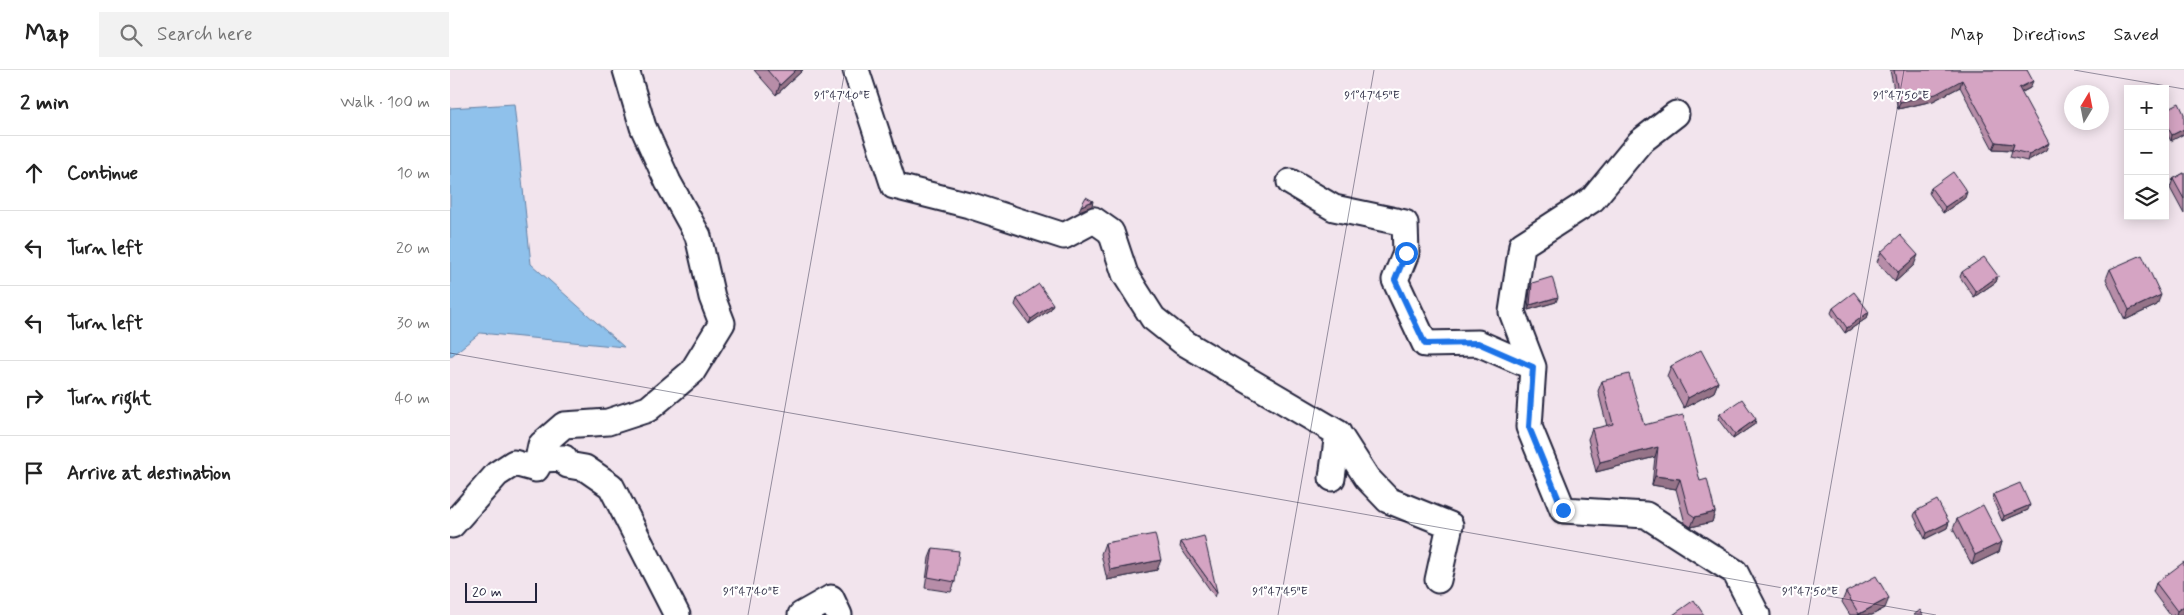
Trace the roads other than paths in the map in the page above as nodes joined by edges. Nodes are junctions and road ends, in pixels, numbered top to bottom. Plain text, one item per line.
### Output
1 (626, 70) edge
2 (856, 70) edge
3 (1676, 114) dead end
4 (1290, 182) dead end
5 (1533, 367) junction
6 (1338, 433) junction
7 (536, 469) junction
8 (1332, 478) dead end
9 (452, 525) dead end
10 (1438, 580) dead end
11 (677, 615) edge
12 (801, 615) edge
13 (838, 615) edge
14 (1757, 615) edge

1 - 7 street
2 - 6 street
3 - 5 street
4 - 5 street
5 - 14 street
6 - 8 street
6 - 10 street
7 - 9 street
7 - 11 street
12 - 13 street

